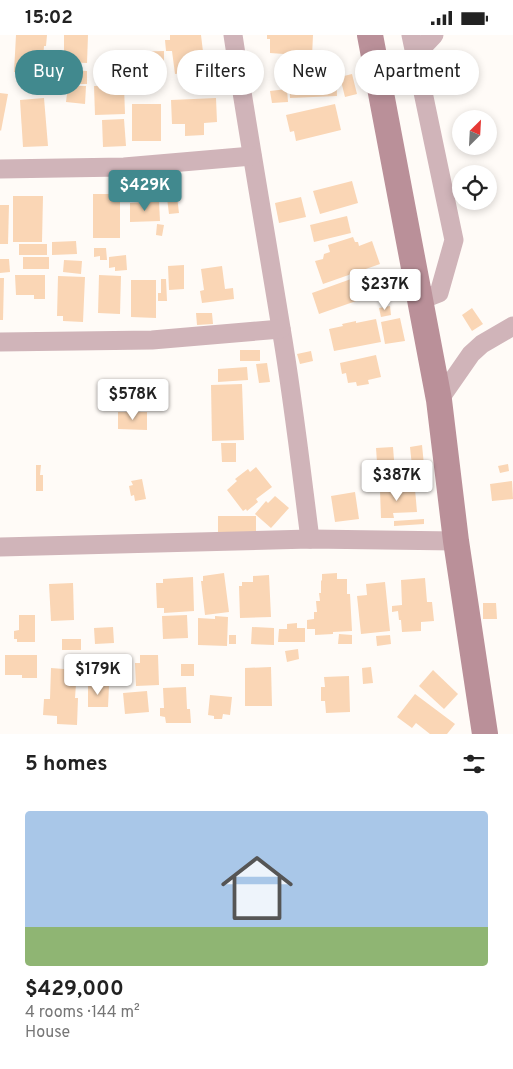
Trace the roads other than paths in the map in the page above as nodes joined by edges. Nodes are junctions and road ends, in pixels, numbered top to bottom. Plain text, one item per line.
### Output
1 (233, 35) edge
2 (370, 35) edge
3 (411, 35) edge
4 (434, 35) edge
5 (373, 50) edge
6 (414, 50) edge
7 (419, 50) edge
8 (381, 95) edge
9 (424, 95) edge
10 (252, 156) junction
11 (0, 169) edge
12 (421, 300) junction
13 (513, 325) edge
14 (282, 329) junction
15 (0, 342) edge
16 (439, 400) junction
17 (310, 539) junction
18 (456, 541) junction
19 (0, 547) edge
20 (485, 734) edge

1 - 10 street
2 - 5 street
3 - 6 street
4 - 7 street
8 - 12 street
9 - 12 street
10 - 11 street
10 - 14 street
12 - 16 street
13 - 16 street
14 - 15 street
14 - 17 street
16 - 18 street
17 - 18 street
17 - 19 street
18 - 20 street

